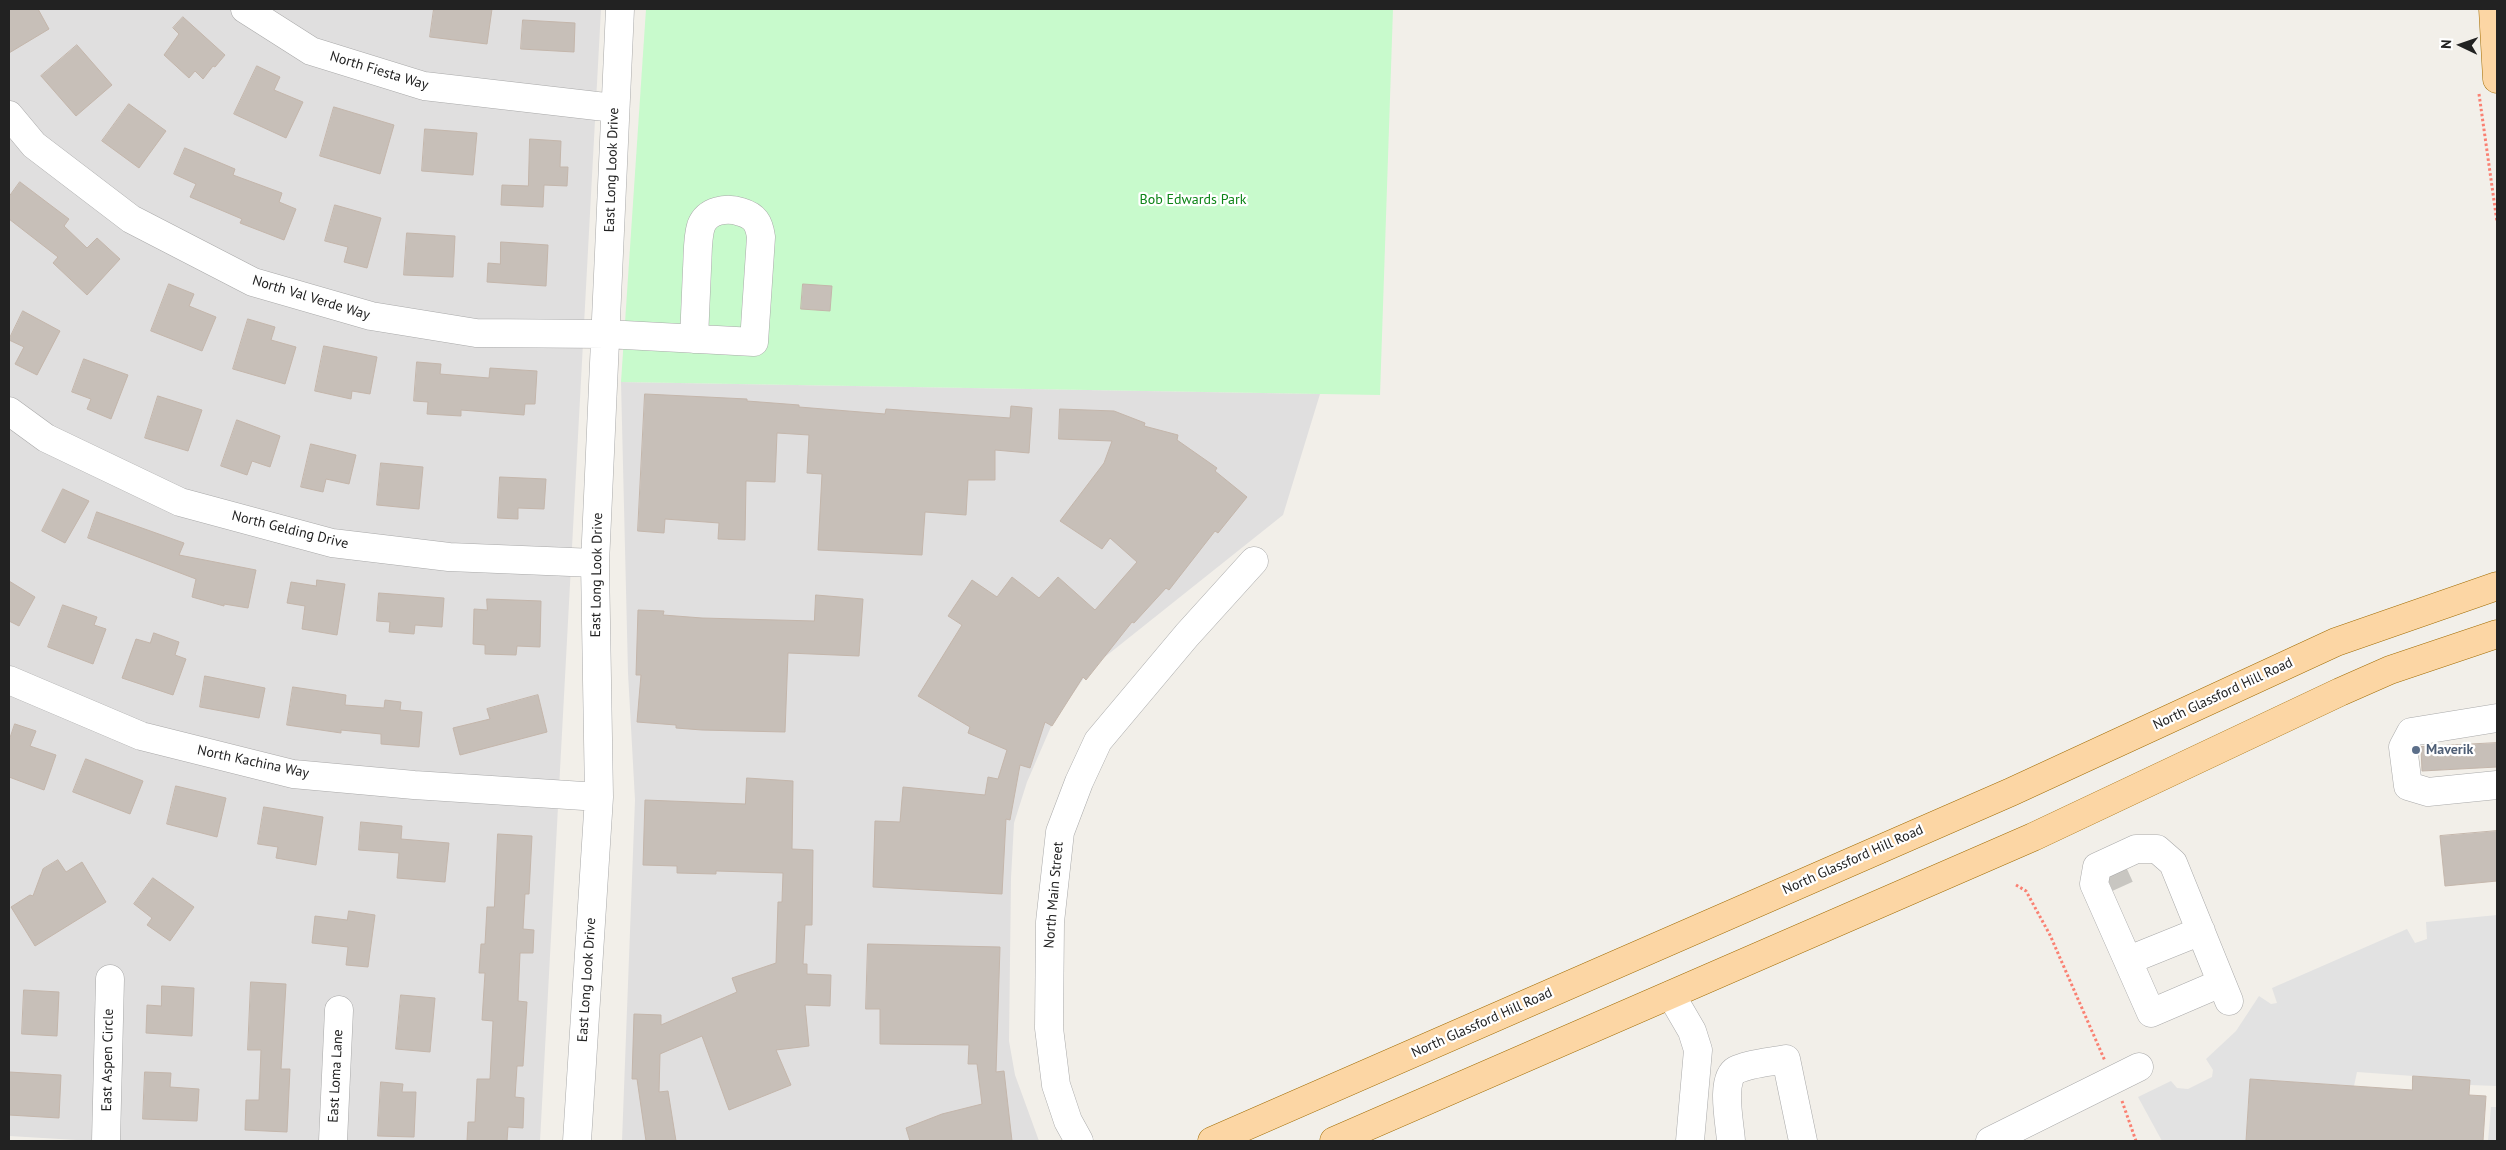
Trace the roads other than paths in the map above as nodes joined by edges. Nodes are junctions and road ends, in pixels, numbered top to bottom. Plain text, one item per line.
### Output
1 (245, 9) edge
2 (620, 9) edge
3 (2492, 9) edge
4 (2487, 82) edge
5 (614, 108) junction
6 (9, 115) edge
7 (606, 334) junction
8 (694, 338) junction
9 (9, 411) edge
10 (1254, 561) dead end
11 (595, 563) junction
12 (2497, 586) edge
13 (2497, 634) edge
14 (9, 680) edge
15 (2497, 718) edge
16 (2497, 784) edge
17 (599, 797) junction
18 (2201, 930) junction
19 (2129, 960) junction
20 (110, 979) dead end
21 (1671, 995) junction
22 (339, 1010) dead end
23 (2139, 1067) dead end
24 (1237, 1134) edge
25 (106, 1141) edge
26 (333, 1141) edge
27 (577, 1141) edge
28 (1079, 1141) edge
29 (1212, 1141) edge
30 (1334, 1141) edge
31 (1690, 1141) edge
32 (1731, 1141) edge
33 (1803, 1141) edge
34 (1990, 1141) edge

1 - 5 street, North Fiesta Way
2 - 5 street, East Long Look Drive
3 - 4 main road
5 - 7 street, East Long Look Drive
6 - 7 street, North Val Verde Way
7 - 8 street, North Val Verde Way
7 - 11 street, East Long Look Drive
8 - 8 street, North Val Verde Way
9 - 11 street, North Gelding Drive
10 - 28 street, North Main Street
11 - 17 street, East Long Look Drive
12 - 24 main road, North Glassford Hill Road
13 - 21 main road
14 - 17 street, North Kachina Way
15 - 16 street
17 - 27 street, East Long Look Drive
18 - 19 street
18 - 19 street
18 - 19 street
20 - 25 street, East Aspen Circle
21 - 30 main road
21 - 31 street
22 - 26 street, East Loma Lane
23 - 34 street
24 - 29 main road, North Glassford Hill Road
32 - 33 street

